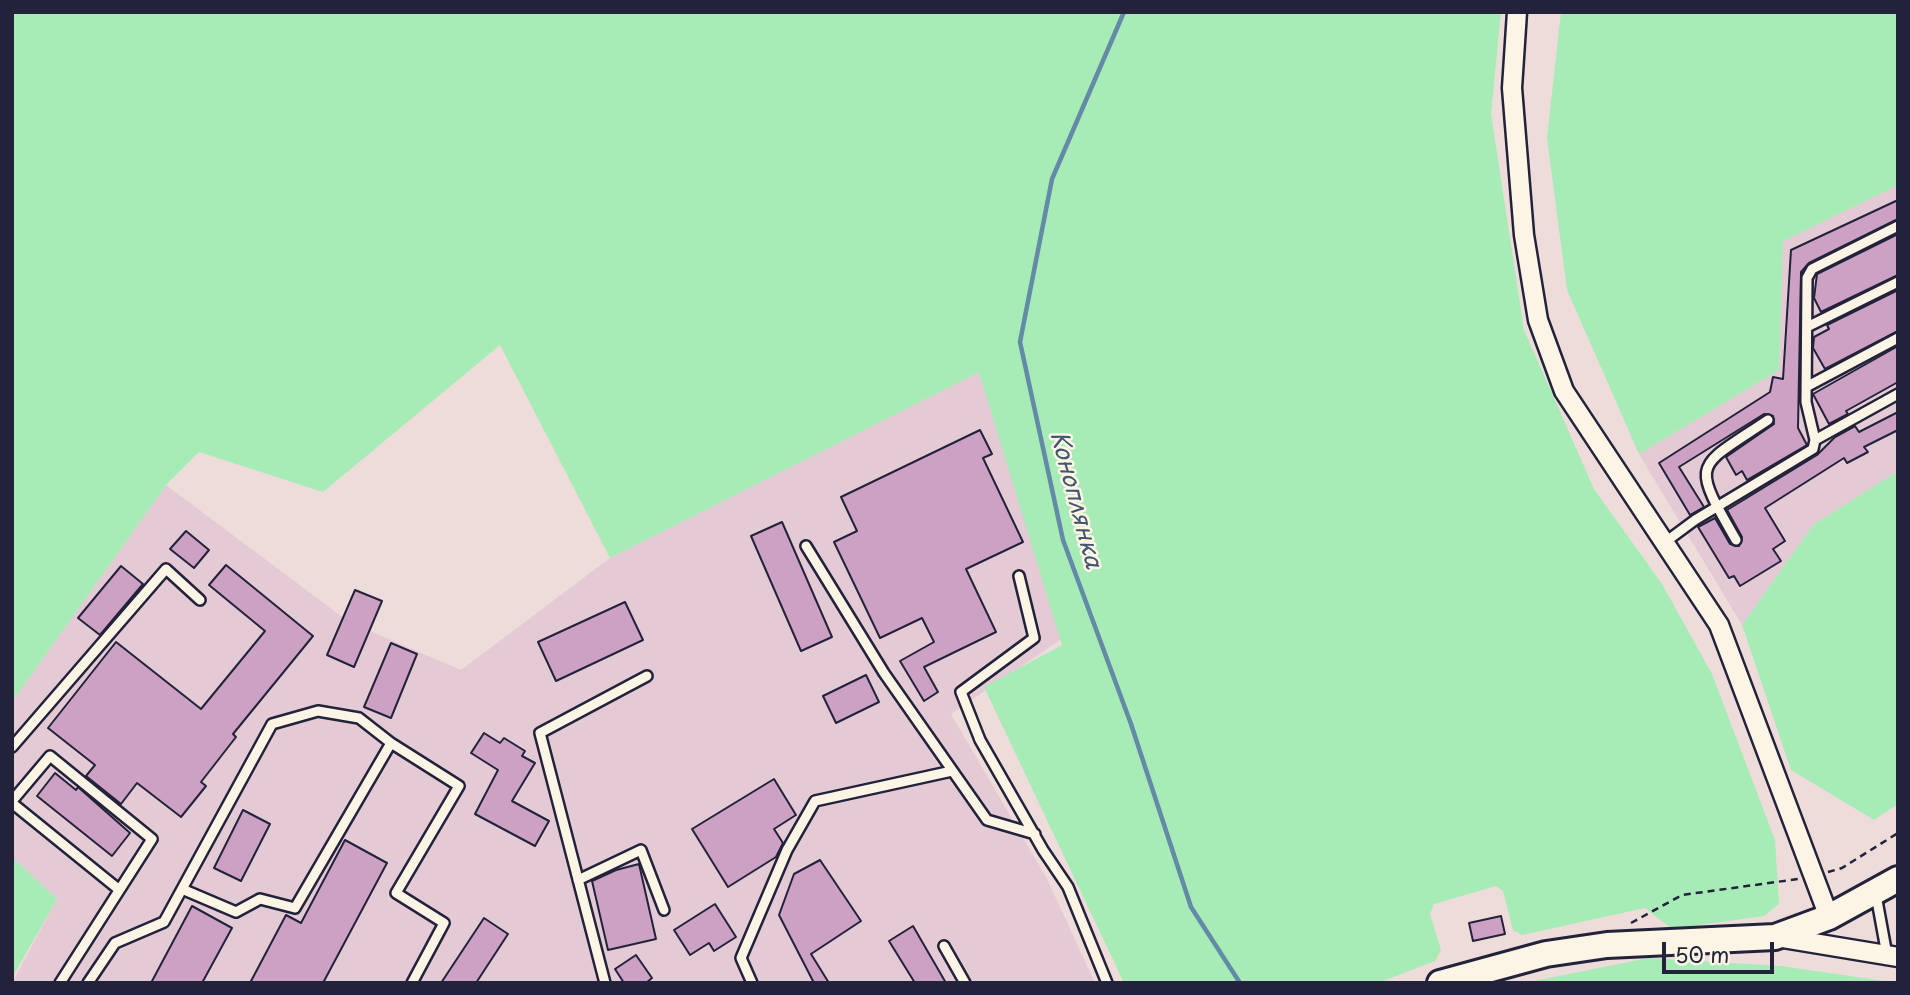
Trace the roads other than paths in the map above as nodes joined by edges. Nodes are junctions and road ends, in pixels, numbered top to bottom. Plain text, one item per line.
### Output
1 (1517, 12) edge
2 (1898, 226) edge
3 (1898, 282) edge
4 (1807, 327) junction
5 (1898, 338) edge
6 (1806, 387) junction
7 (1898, 394) edge
8 (1769, 420) dead end
9 (1815, 440) junction
10 (1717, 507) junction
11 (1736, 540) dead end
12 (1664, 543) junction
13 (806, 546) dead end
14 (1019, 576) dead end
15 (200, 600) dead end
16 (647, 676) dead end
17 (391, 743) junction
18 (12, 747) edge
19 (952, 771) junction
20 (12, 802) edge
21 (1035, 834) junction
22 (1898, 879) edge
23 (578, 880) junction
24 (117, 888) junction
25 (182, 889) junction
26 (1875, 894) junction
27 (664, 910) dead end
28 (1829, 917) junction
29 (1775, 937) junction
30 (944, 946) dead end
31 (1892, 956) edge
32 (60, 983) edge
33 (88, 983) edge
34 (412, 983) edge
35 (605, 983) edge
36 (752, 983) edge
37 (965, 983) edge
38 (1107, 983) edge
39 (1440, 983) edge

1 - 12 street
2 - 4 lane
3 - 4 lane
4 - 6 lane
5 - 6 lane
6 - 9 lane
7 - 9 lane
8 - 10 lane
9 - 10 lane
10 - 11 lane
10 - 12 lane
12 - 28 street
13 - 19 lane
14 - 21 lane
15 - 18 lane
16 - 23 lane
17 - 25 lane
17 - 25 lane
17 - 34 lane
19 - 21 lane
19 - 36 lane
20 - 24 lane
20 - 24 lane
21 - 38 lane
22 - 26 main road
23 - 27 lane
23 - 35 lane
24 - 32 lane
25 - 33 lane
26 - 28 main road
26 - 31 lane
28 - 29 main road
29 - 31 street
29 - 39 main road
30 - 37 lane

